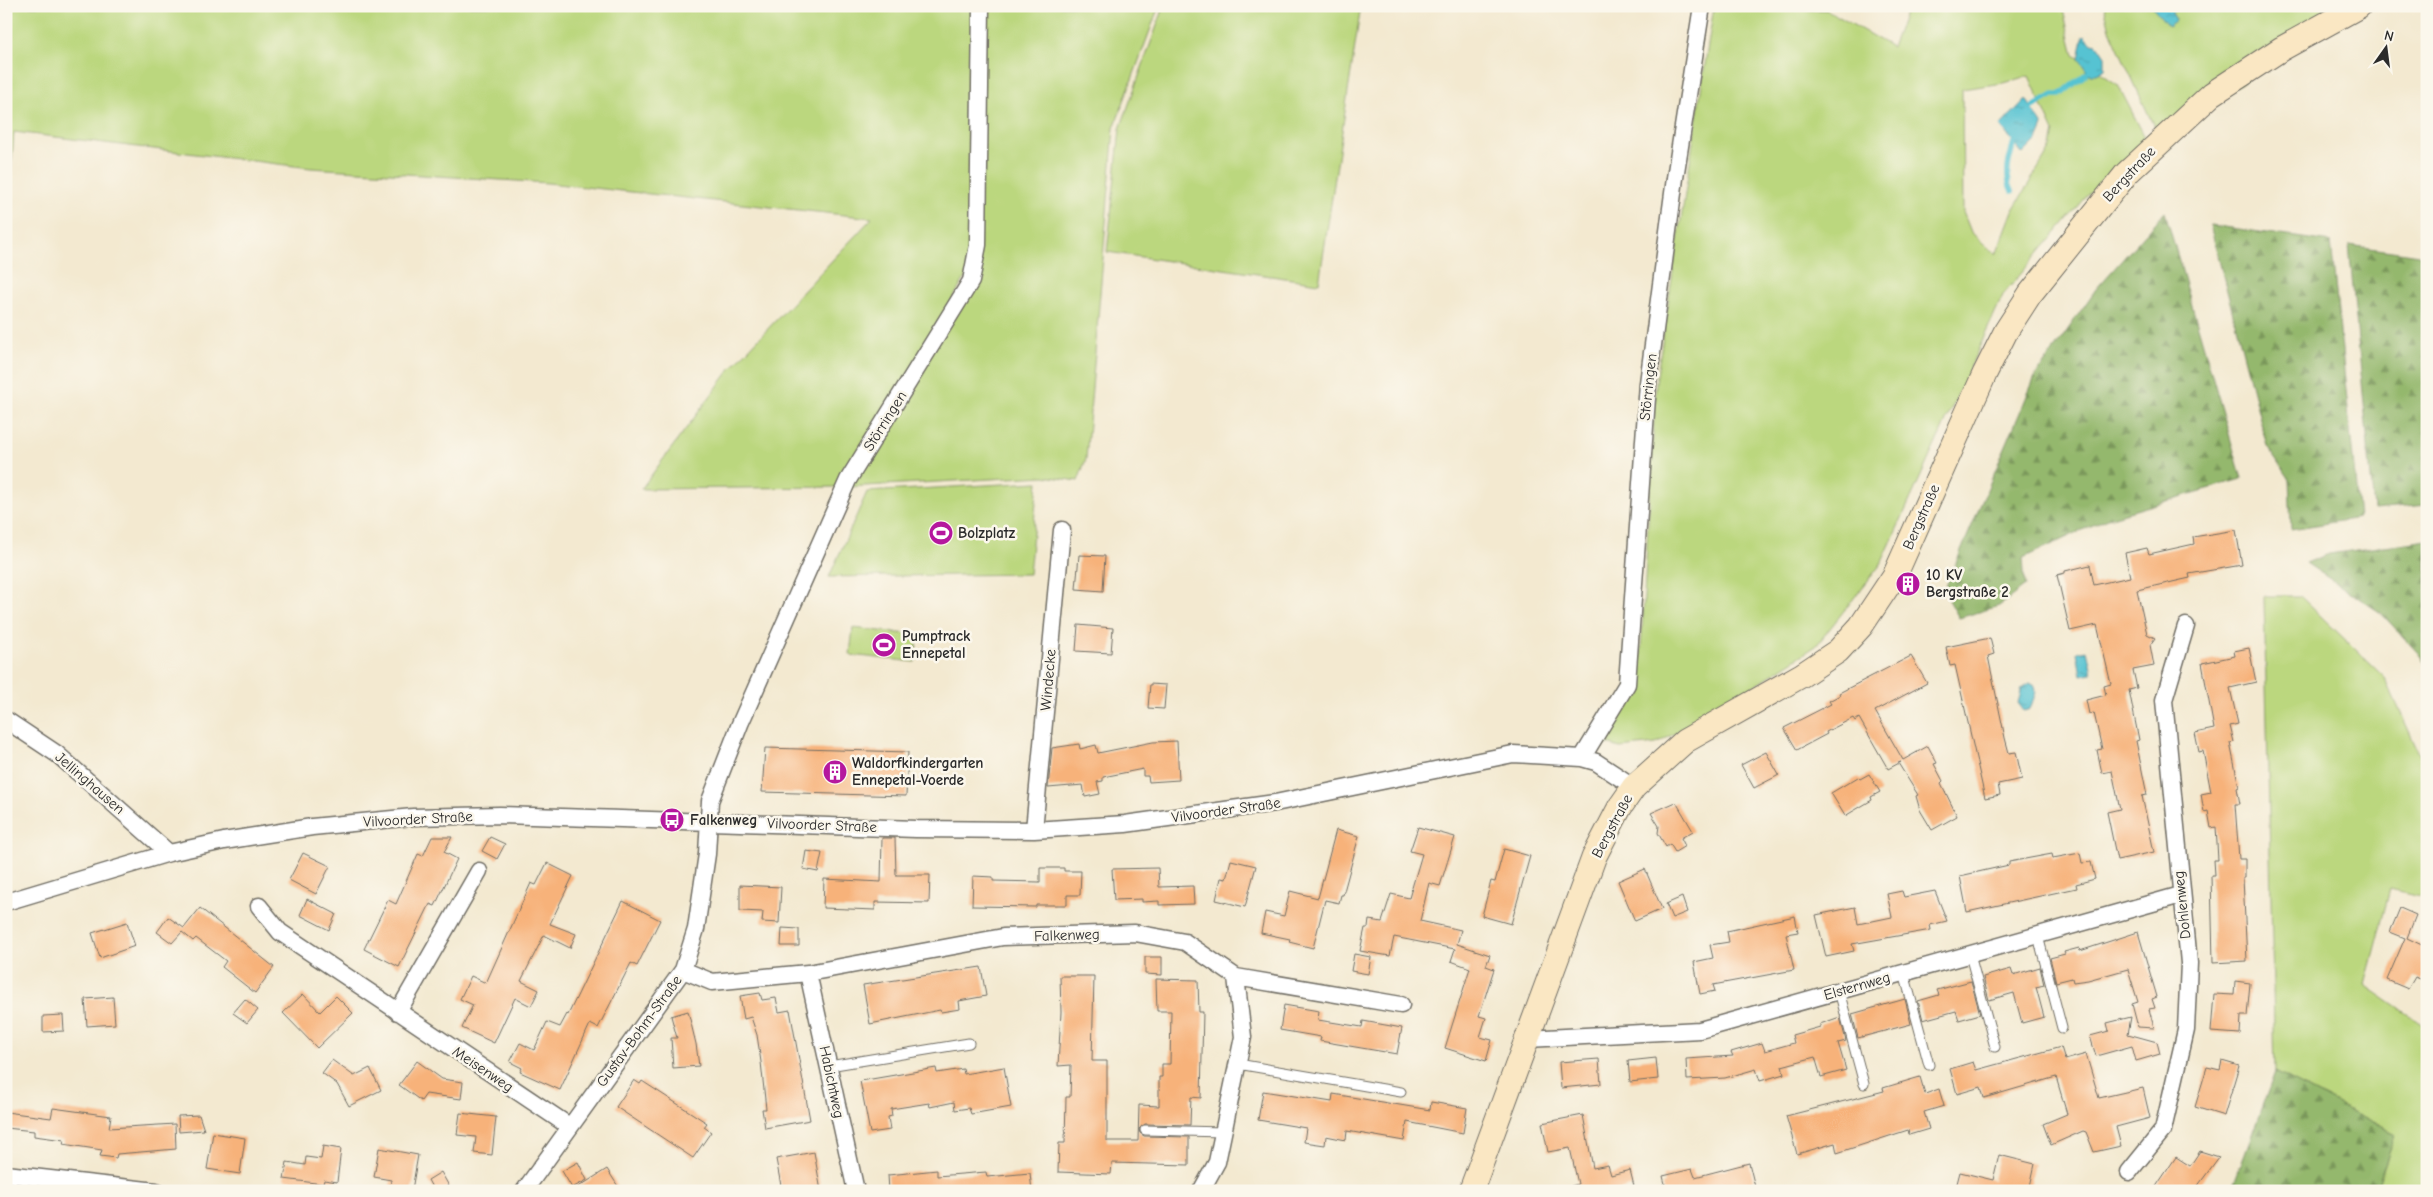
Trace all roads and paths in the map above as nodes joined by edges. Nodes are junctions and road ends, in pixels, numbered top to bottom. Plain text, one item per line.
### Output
1 (981, 6) edge
2 (1702, 6) edge
3 (2359, 6) edge
4 (1062, 530) dead end
5 (2186, 626) dead end
6 (6, 720) edge
7 (1582, 758) junction
8 (1634, 787) junction
9 (707, 822) junction
10 (1034, 830) junction
11 (170, 853) junction
12 (479, 871) dead end
13 (2181, 895) junction
14 (6, 902) edge
15 (259, 906) dead end
16 (2038, 936) junction
17 (1970, 955) junction
18 (683, 970) junction
19 (808, 973) junction
20 (1904, 973) junction
21 (1236, 977) junction
22 (1839, 991) junction
23 (1402, 1005) dead end
24 (398, 1012) junction
25 (2062, 1028) dead end
26 (1527, 1038) junction
27 (969, 1043) dead end
28 (1995, 1047) dead end
29 (1238, 1064) junction
30 (1929, 1065) dead end
31 (829, 1066) junction
32 (1864, 1084) dead end
33 (1401, 1092) dead end
34 (569, 1126) junction
35 (1145, 1130) dead end
36 (1223, 1132) junction
37 (2128, 1172) dead end
38 (6, 1174) edge
39 (156, 1191) edge
40 (524, 1191) edge
41 (856, 1191) edge
42 (1201, 1191) edge
43 (1471, 1191) edge

1 - 9 street, Störringen
2 - 7 street, Störringen
3 - 8 street, Bergstraße
4 - 10 street, Windecke
5 - 13 street, Dohlenweg
6 - 11 street, Jellinghausen
7 - 8 street, Vilvoorder Straße
7 - 10 street, Vilvoorder Straße
8 - 26 street, Bergstraße
9 - 10 street, Vilvoorder Straße
9 - 11 street, Vilvoorder Straße
9 - 18 street, Gustav-Bohm-Straße
11 - 14 street, Vilvoorder Straße
12 - 24 street
13 - 16 street, Elsternweg
13 - 37 street, Dohlenweg
15 - 24 street, Meisenweg
16 - 17 street, Elsternweg
16 - 25 lane
17 - 20 street, Elsternweg
17 - 28 lane
18 - 19 street, Falkenweg
18 - 34 street, Gustav-Bohm-Straße
19 - 21 street, Falkenweg
19 - 31 street, Habichtweg
20 - 22 street, Elsternweg
20 - 30 lane
21 - 23 street, Falkenweg
21 - 29 street
22 - 26 street, Elsternweg
22 - 32 lane
24 - 34 street, Meisenweg
26 - 43 street, Bergstraße
27 - 31 lane
29 - 33 lane
29 - 36 street
31 - 41 street, Habichtweg
34 - 40 street, Gustav-Bohm-Straße
35 - 36 lane
36 - 42 street
38 - 39 street

